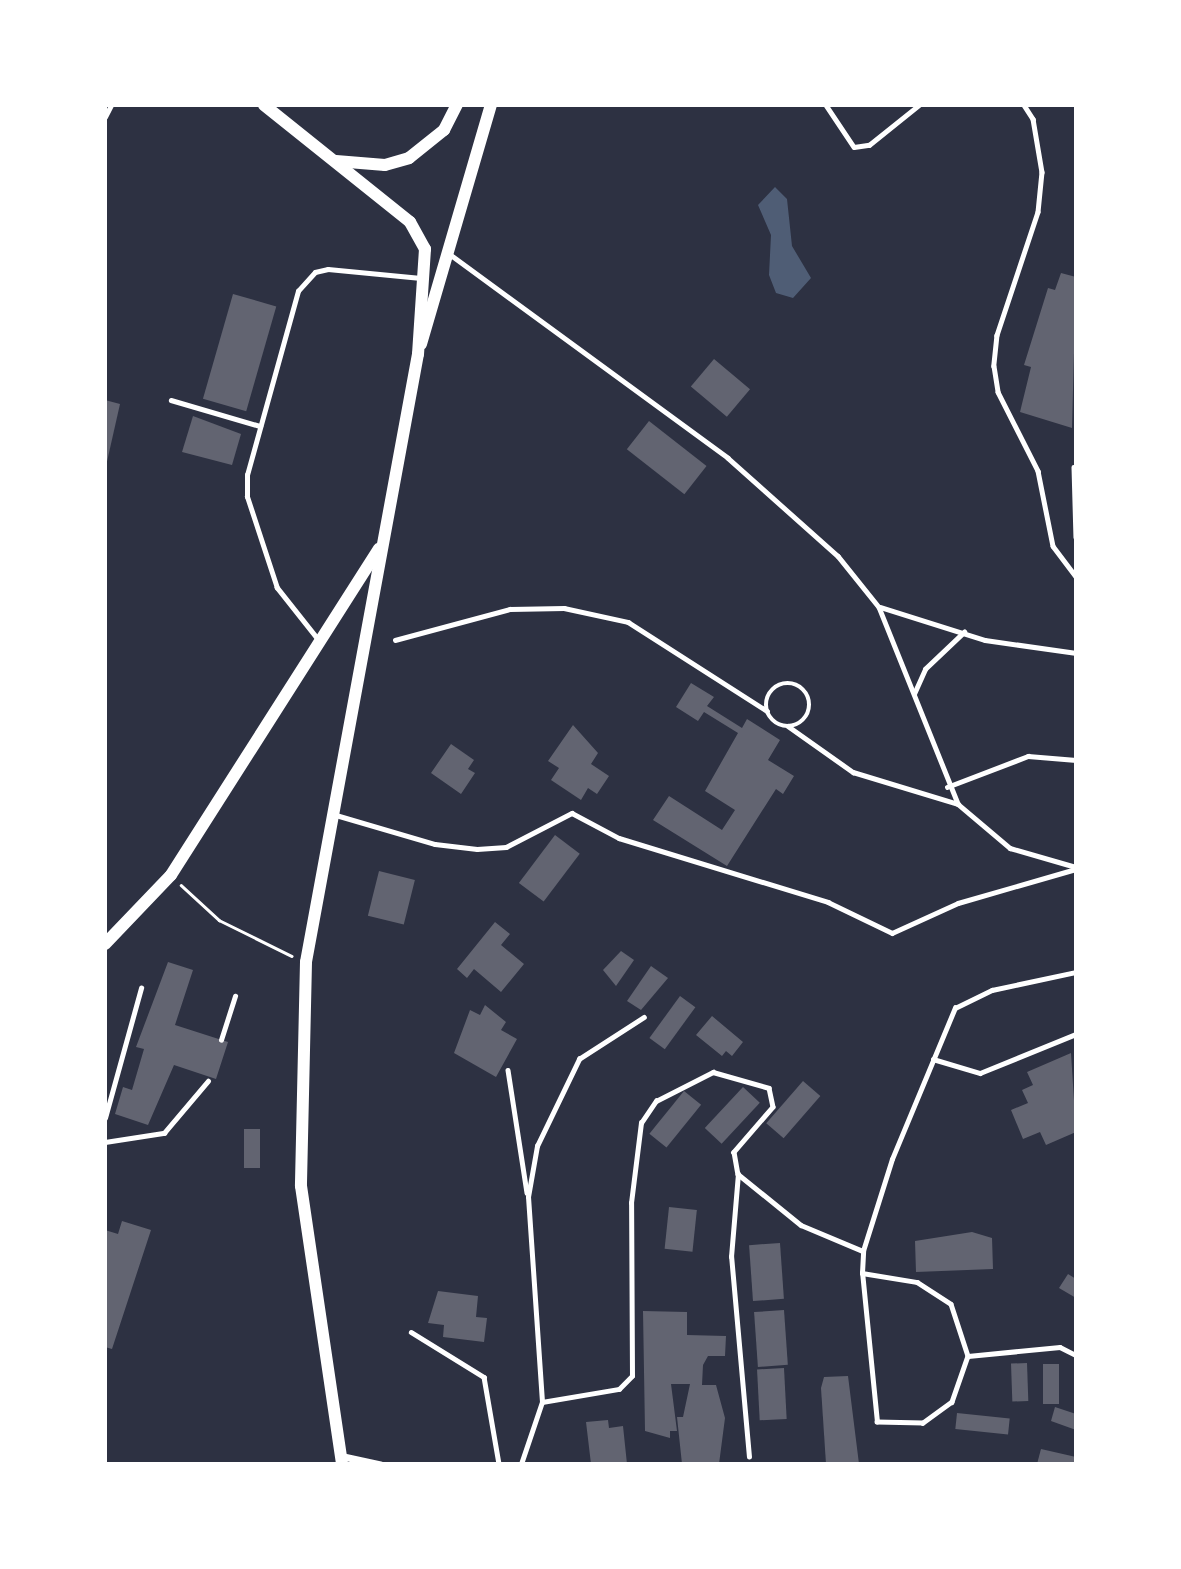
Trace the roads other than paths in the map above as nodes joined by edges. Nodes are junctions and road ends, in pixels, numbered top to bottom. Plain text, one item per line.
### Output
1 (264, 105) edge
2 (457, 105) edge
3 (491, 105) edge
4 (826, 105) edge
5 (919, 105) edge
6 (1024, 105) edge
7 (108, 107) edge
8 (105, 117) edge
9 (336, 161) junction
10 (447, 253) junction
11 (422, 278) junction
12 (418, 354) junction
13 (171, 400) dead end
14 (260, 426) junction
15 (1074, 467) dead end
16 (1076, 537) edge
17 (379, 549) junction
18 (1076, 577) edge
19 (879, 607) junction
20 (964, 632) junction
21 (395, 640) dead end
22 (319, 641) junction
23 (1076, 653) edge
24 (914, 695) junction
25 (768, 711) junction
26 (788, 726) junction
27 (1076, 760) edge
28 (947, 788) junction
29 (958, 804) junction
30 (330, 814) junction
31 (1076, 868) edge
32 (105, 944) edge
33 (1076, 972) edge
34 (141, 988) dead end
35 (235, 996) dead end
36 (644, 1017) dead end
37 (1076, 1034) edge
38 (221, 1040) dead end
39 (933, 1059) junction
40 (508, 1070) dead end
41 (208, 1081) dead end
42 (105, 1118) edge
43 (105, 1142) edge
44 (738, 1174) junction
45 (528, 1197) junction
46 (863, 1251) junction
47 (862, 1273) junction
48 (411, 1332) dead end
49 (1076, 1355) edge
50 (968, 1356) junction
51 (542, 1402) junction
52 (749, 1457) dead end
53 (342, 1460) edge
54 (380, 1464) edge
55 (499, 1464) edge
56 (521, 1464) edge

1 - 9 main road
2 - 9 main road
3 - 10 main road
4 - 5 lane
6 - 18 lane
7 - 8 lane
9 - 11 main road
10 - 12 main road
10 - 19 lane
11 - 12 main road
11 - 14 lane
12 - 17 main road
13 - 14 lane
14 - 22 lane
15 - 16 lane
17 - 22 main road
17 - 30 main road
19 - 20 lane
19 - 24 lane
20 - 23 lane
20 - 24 lane
21 - 25 lane
22 - 32 main road
24 - 28 lane
25 - 26 lane
25 - 26 lane
26 - 29 lane
27 - 28 lane
28 - 29 lane
29 - 31 lane
30 - 31 lane
30 - 53 main road
33 - 39 lane
34 - 42 lane
35 - 38 lane
36 - 45 lane
37 - 39 lane
39 - 46 lane
40 - 45 lane
41 - 43 lane
44 - 46 lane
44 - 51 lane
44 - 52 lane
45 - 51 lane
46 - 47 lane
47 - 50 lane
47 - 50 lane
48 - 55 lane
49 - 50 lane
51 - 56 lane
53 - 54 street

